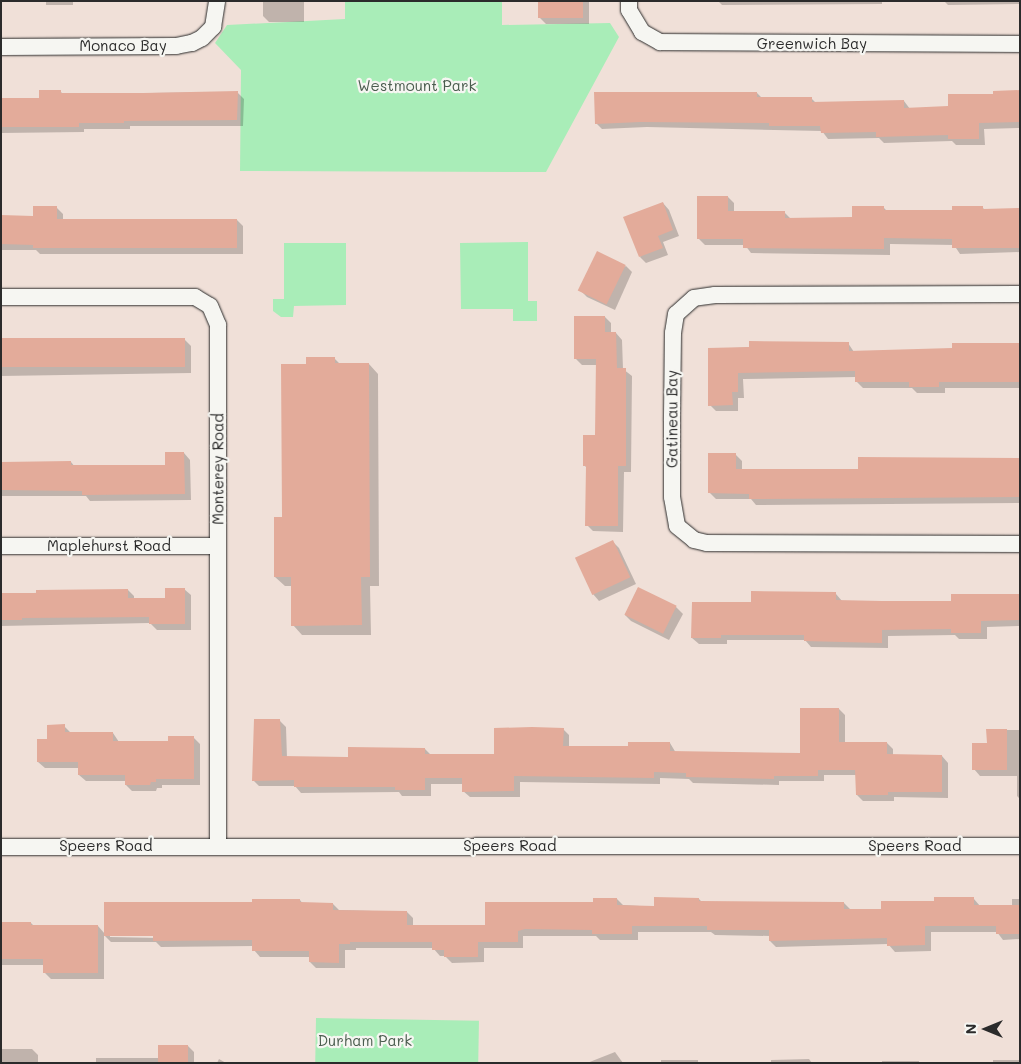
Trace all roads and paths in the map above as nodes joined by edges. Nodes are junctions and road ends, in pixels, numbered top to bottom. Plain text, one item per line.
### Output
1 (217, 1) edge
2 (629, 1) edge
3 (1020, 44) edge
4 (1, 46) edge
5 (1020, 294) edge
6 (1, 297) edge
7 (1020, 544) edge
8 (1, 546) edge
9 (218, 546) junction
10 (218, 846) junction
11 (1020, 846) edge
12 (1, 847) edge

1 - 4 street, Monaco Bay
2 - 3 street, Greenwich Bay
5 - 7 street, Gatineau Bay
6 - 9 street, Monterey Road
8 - 9 street, Maplehurst Road
9 - 10 street, Monterey Road
10 - 11 street, Speers Road
10 - 12 street, Speers Road

